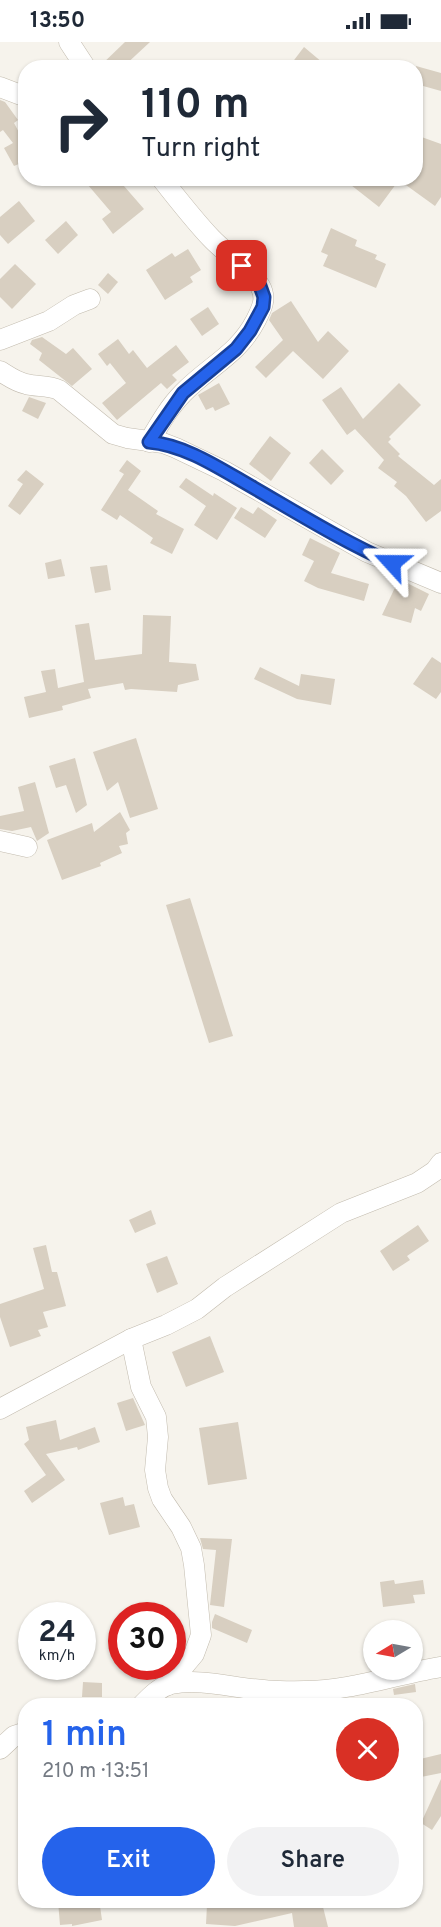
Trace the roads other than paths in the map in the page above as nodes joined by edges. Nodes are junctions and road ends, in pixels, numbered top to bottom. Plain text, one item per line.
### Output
1 (69, 42) edge
2 (81, 60) edge
3 (0, 87) edge
4 (18, 94) edge
5 (168, 186) edge
6 (90, 299) dead end
7 (0, 340) edge
8 (0, 371) edge
9 (149, 442) junction
10 (441, 584) edge
11 (0, 841) edge
12 (27, 847) dead end
13 (441, 1163) edge
14 (131, 1339) junction
15 (0, 1409) edge
16 (441, 1667) edge
17 (168, 1685) junction
18 (150, 1698) edge
19 (18, 1735) edge
20 (0, 1749) edge

1 - 2 street
3 - 4 street
5 - 9 street
6 - 7 street
8 - 9 street
9 - 10 street
11 - 12 street
13 - 14 street
14 - 15 street
14 - 17 street
16 - 17 street
17 - 18 street
19 - 20 street

